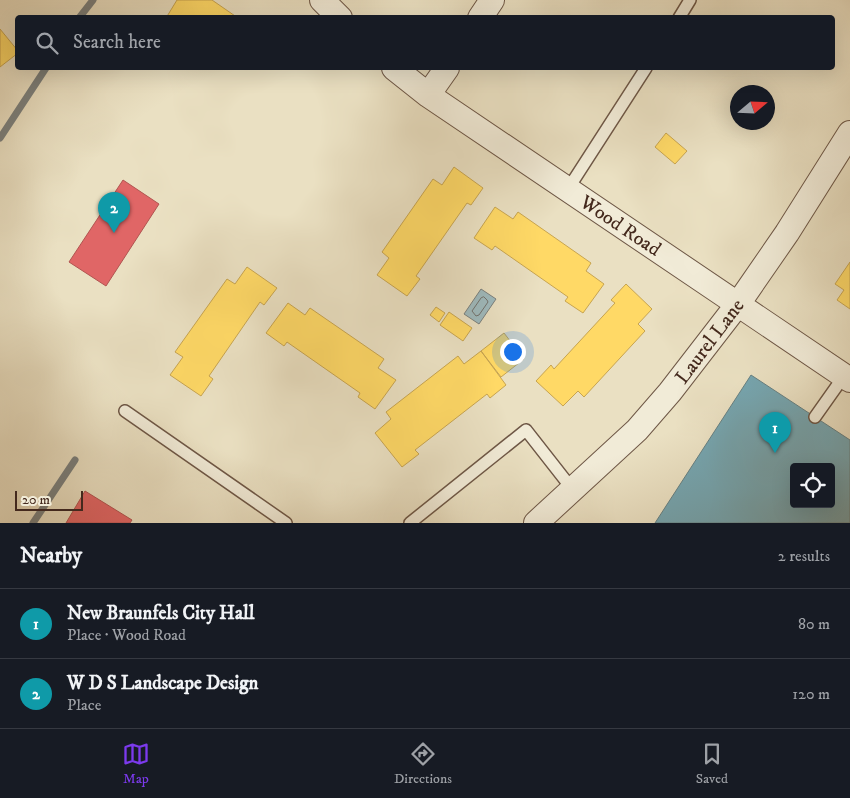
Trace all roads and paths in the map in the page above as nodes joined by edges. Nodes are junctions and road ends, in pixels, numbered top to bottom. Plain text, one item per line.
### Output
1 (322, 0) edge
2 (492, 0) edge
3 (690, 0) edge
4 (337, 15) edge
5 (482, 15) edge
6 (681, 15) edge
7 (397, 70) edge
8 (446, 70) edge
9 (645, 70) edge
10 (428, 95) junction
11 (850, 133) edge
12 (568, 189) junction
13 (738, 304) junction
14 (847, 378) edge
15 (125, 411) dead end
16 (815, 417) dead end
17 (573, 490) junction
18 (286, 523) edge
19 (410, 523) edge
20 (536, 523) edge

1 - 4 street
2 - 5 street
3 - 6 lane
7 - 10 street, Wood Road
8 - 10 street
9 - 12 lane
10 - 12 street, Wood Road
11 - 13 street, Laurel Lane
12 - 13 street, Wood Road
13 - 14 street, Wood Road
13 - 17 street, Laurel Lane
14 - 16 lane
15 - 18 lane
17 - 19 lane
17 - 20 street, Laurel Lane

